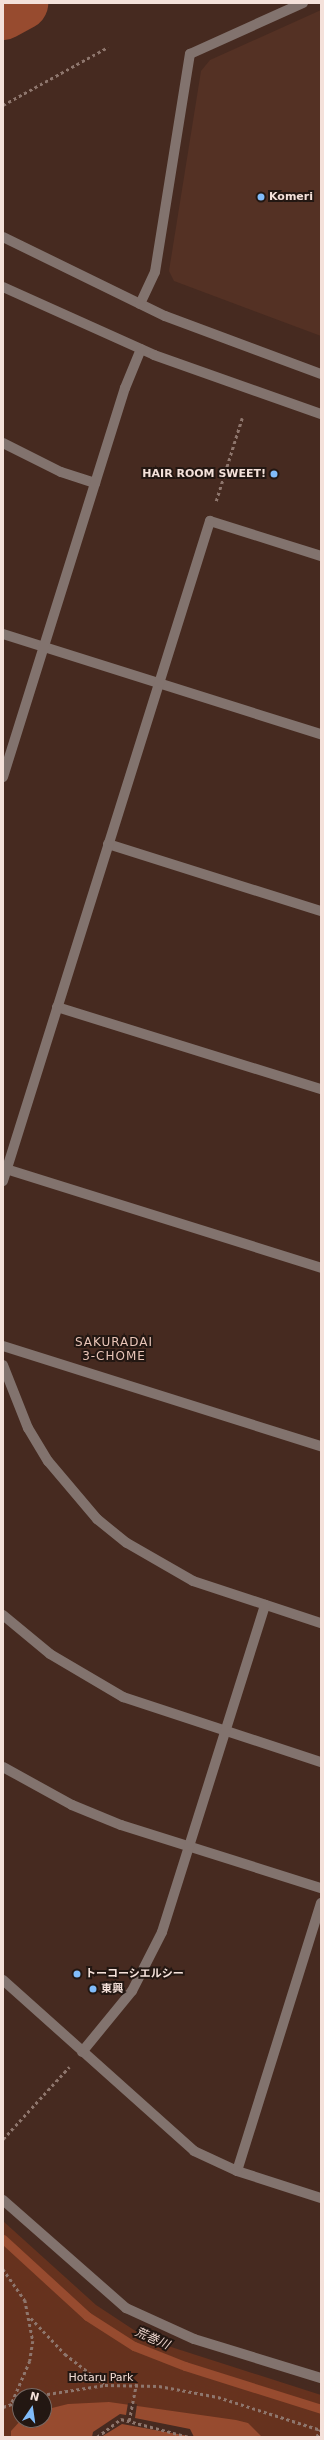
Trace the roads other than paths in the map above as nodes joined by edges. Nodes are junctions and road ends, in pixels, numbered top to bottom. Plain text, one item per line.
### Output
1 (303, 3) edge
2 (3, 237) edge
3 (3, 287) edge
4 (140, 304) junction
5 (141, 349) junction
6 (321, 374) edge
7 (321, 414) edge
8 (3, 443) edge
9 (95, 483) junction
10 (321, 556) edge
11 (3, 634) edge
12 (44, 647) junction
13 (159, 683) junction
14 (321, 734) edge
15 (3, 777) edge
16 (108, 844) junction
17 (321, 911) edge
18 (57, 1007) junction
19 (321, 1090) edge
20 (6, 1169) junction
21 (3, 1181) edge
22 (321, 1268) edge
23 (3, 1346) edge
24 (3, 1365) edge
25 (321, 1446) edge
26 (265, 1605) junction
27 (3, 1615) edge
28 (321, 1623) edge
29 (225, 1732) junction
30 (321, 1762) edge
31 (3, 1767) edge
32 (189, 1847) junction
33 (321, 1888) edge
34 (321, 1903) edge
35 (3, 1980) edge
36 (82, 2052) junction
37 (237, 2171) junction
38 (321, 2198) edge
39 (3, 2200) edge
40 (321, 2378) edge

1 - 4 street
2 - 4 street
3 - 5 street
4 - 6 street
5 - 7 street
5 - 9 street
8 - 9 street
9 - 12 street
10 - 13 street
11 - 12 street
12 - 13 street
12 - 15 street
13 - 14 street
13 - 16 street
16 - 17 street
16 - 18 street
18 - 19 street
18 - 20 street
20 - 21 street
20 - 22 street
23 - 25 street
24 - 26 street
26 - 28 street
26 - 29 street
27 - 29 street
29 - 30 street
29 - 32 street
31 - 32 street
32 - 33 street
32 - 36 street
34 - 37 street
35 - 36 street
36 - 37 street
37 - 38 street
39 - 40 street

